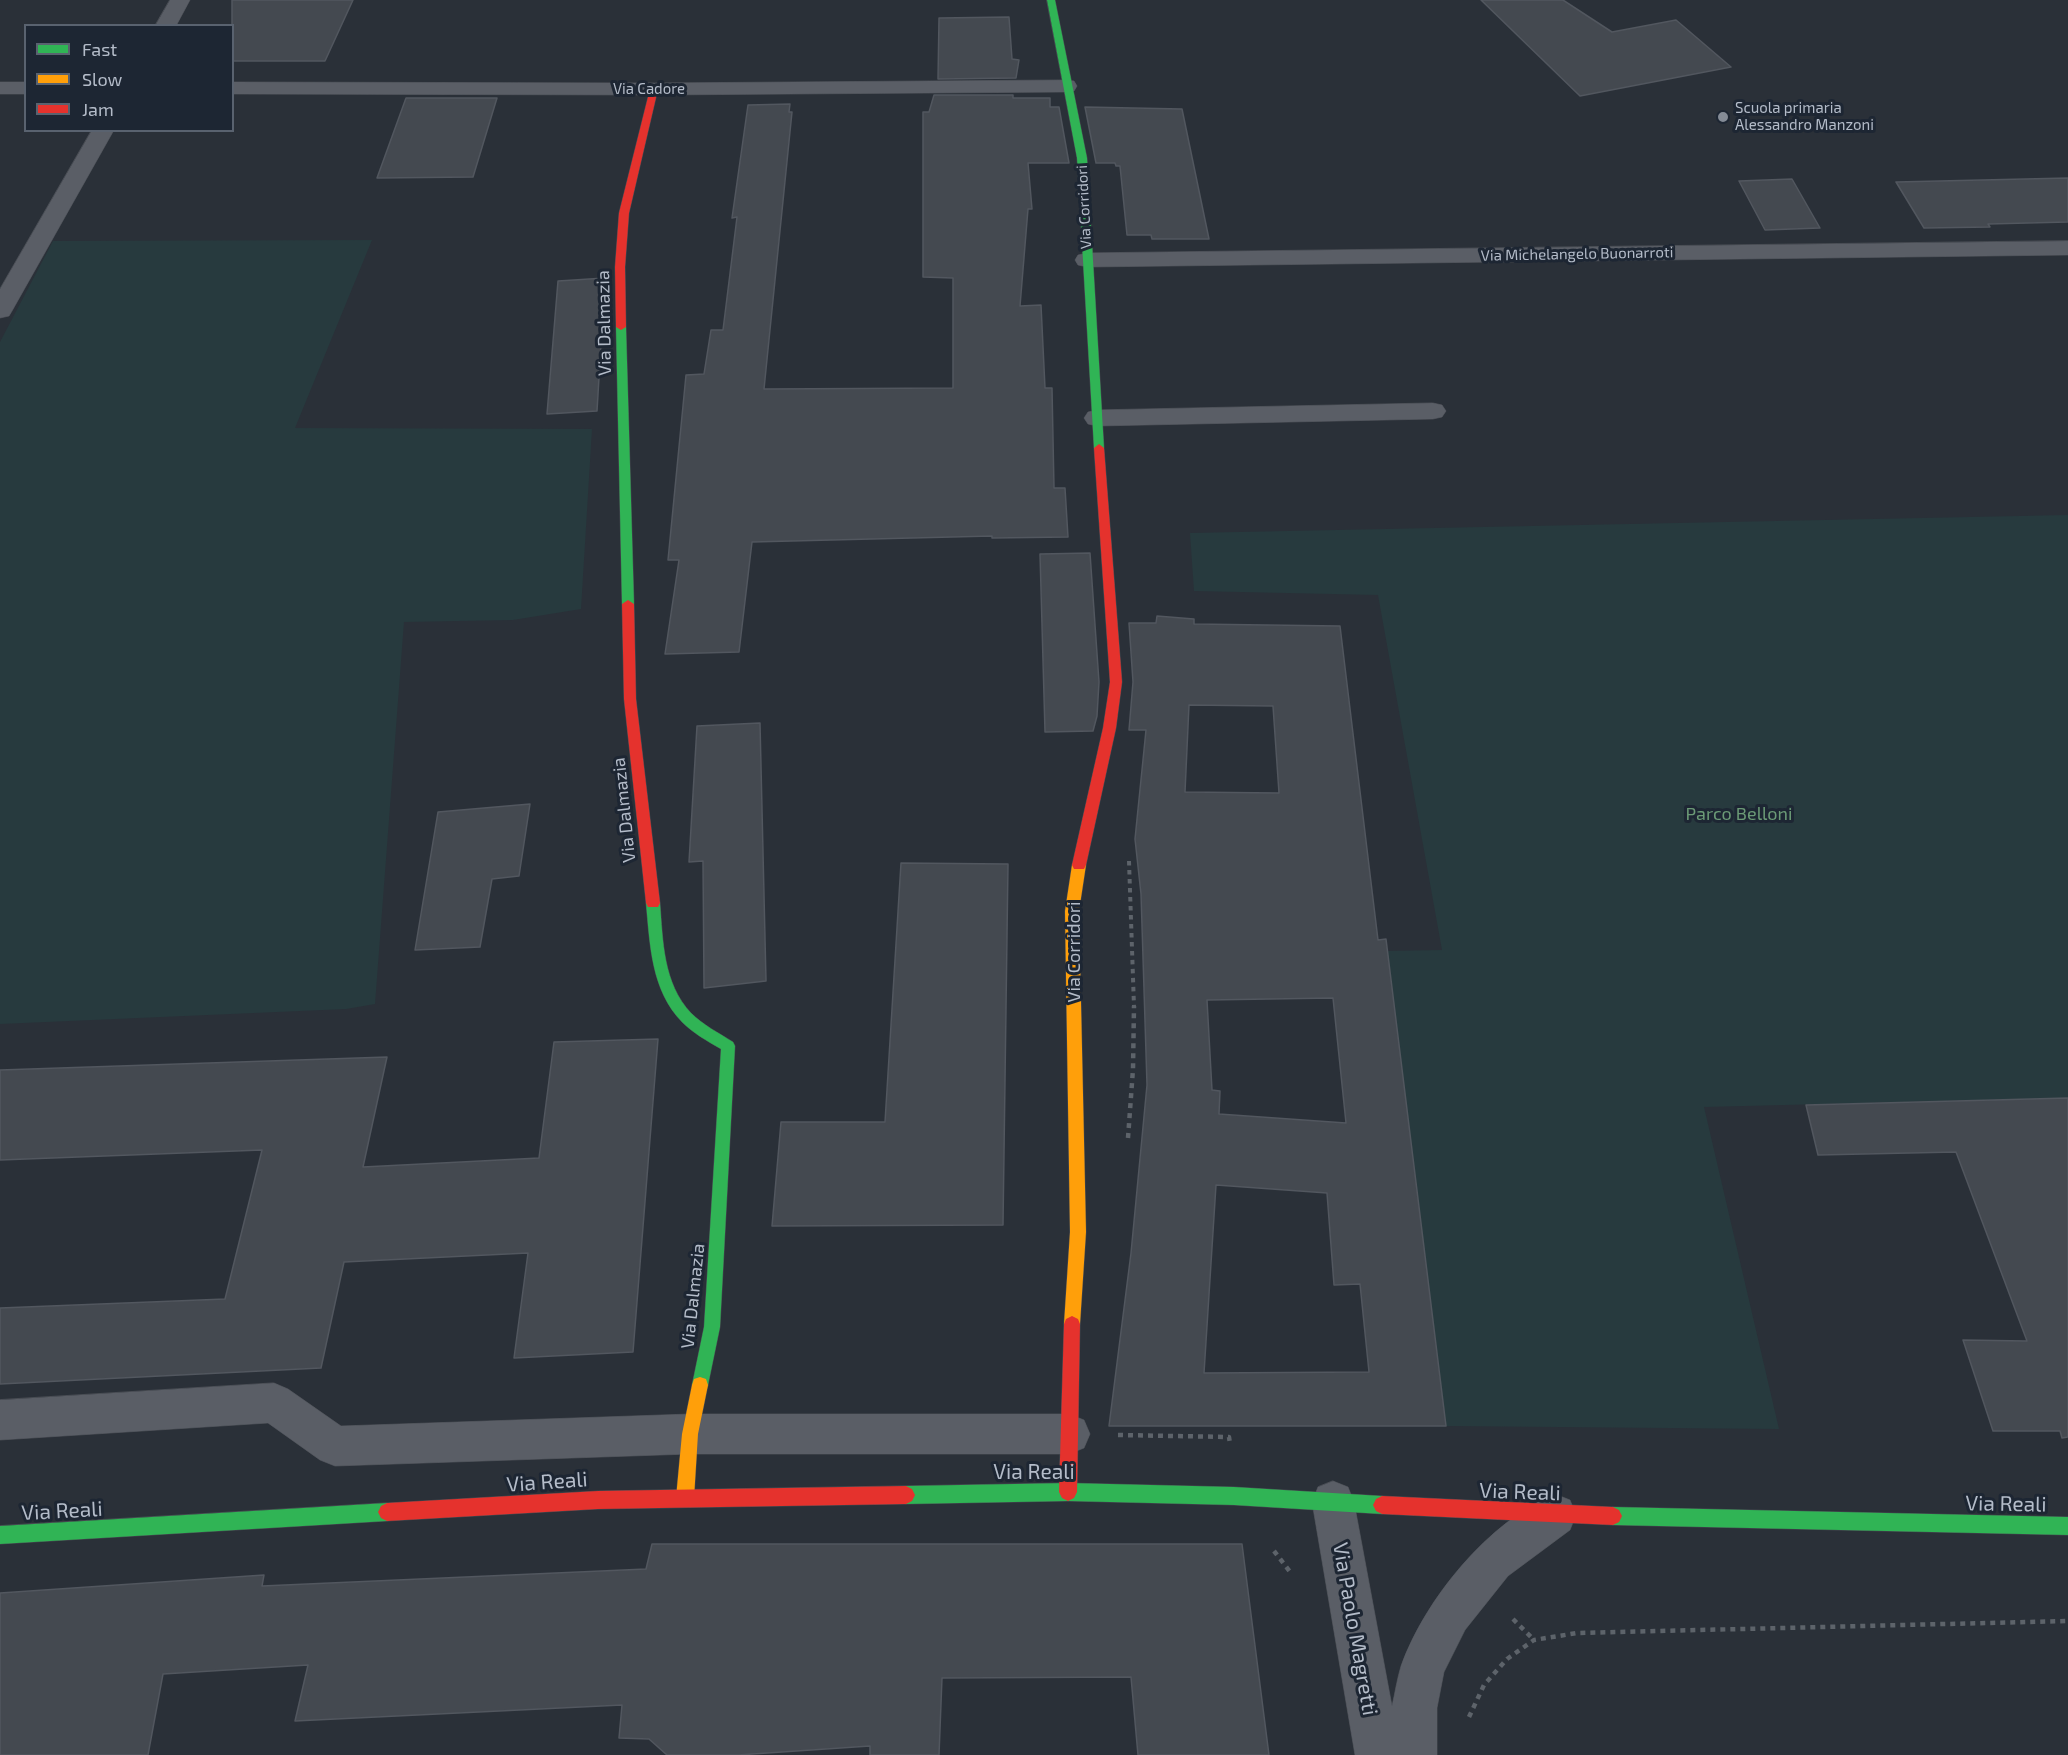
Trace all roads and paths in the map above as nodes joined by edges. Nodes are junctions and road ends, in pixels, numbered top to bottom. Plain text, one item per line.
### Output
1 (180, 0) edge
2 (1051, 0) edge
3 (166, 24) edge
4 (1066, 86) junction
5 (0, 88) edge
6 (24, 88) edge
7 (234, 88) edge
8 (654, 89) junction
9 (102, 132) edge
10 (2068, 248) edge
11 (1087, 260) junction
12 (0, 311) edge
13 (1433, 411) dead end
14 (1097, 418) junction
15 (0, 1420) edge
16 (690, 1434) junction
17 (1069, 1434) junction
18 (1068, 1492) junction
19 (685, 1498) junction
20 (1333, 1502) junction
21 (1555, 1515) junction
22 (2068, 1526) edge
23 (0, 1535) edge
24 (2068, 1621) edge
25 (1468, 1719) dead end
26 (1378, 1755) edge
27 (1414, 1755) edge

1 - 3 street
2 - 4 street, Via Corridori
4 - 8 street, Via Cadore
4 - 11 street, Via Corridori
5 - 6 street
7 - 8 street, Via Cadore
8 - 16 street, Via Dalmazia
9 - 12 street
10 - 11 street, Via Michelangelo Buonarroti
11 - 14 street, Via Corridori
13 - 14 street
14 - 17 street, Via Corridori
15 - 16 street
16 - 17 street
16 - 19 street, Via Dalmazia
17 - 18 street, Via Corridori
18 - 19 street, Via Reali
18 - 20 street, Via Reali
19 - 23 street, Via Reali
20 - 21 street, Via Reali
20 - 26 street, Via Paolo Magretti
21 - 22 street, Via Reali
21 - 27 street
24 - 25 path

